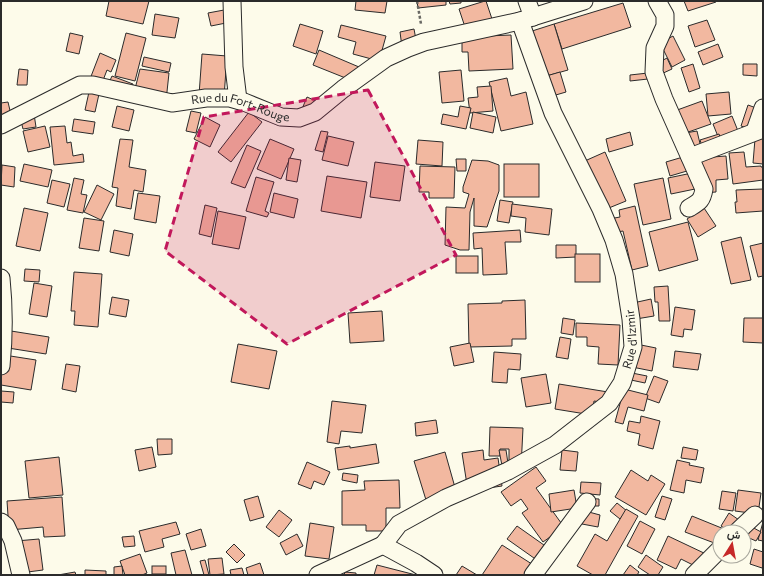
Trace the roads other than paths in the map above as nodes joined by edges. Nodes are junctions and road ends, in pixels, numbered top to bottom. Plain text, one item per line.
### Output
1 (232, 1) edge
2 (527, 1) edge
3 (584, 1) edge
4 (657, 1) edge
5 (526, 19) junction
6 (238, 100) junction
7 (763, 108) edge
8 (1, 125) edge
9 (759, 130) edge
10 (690, 157) junction
11 (689, 208) dead end
12 (1, 278) edge
13 (1, 366) edge
14 (587, 502) dead end
15 (755, 515) dead end
16 (1, 522) edge
17 (745, 524) edge
18 (383, 545) junction
19 (712, 557) edge
20 (21, 575) edge
21 (318, 575) edge
22 (434, 575) edge
23 (533, 575) edge
24 (694, 575) edge

1 - 6 street
2 - 5 street, Rue d'Izmir
3 - 5 street, Rue du Fort-Rouge
4 - 10 street
5 - 6 street, Rue du Fort-Rouge
5 - 18 street, Rue d'Izmir
6 - 8 street, Rue du Fort-Rouge
7 - 9 street
9 - 10 street
10 - 11 street
12 - 13 street
14 - 23 street
15 - 17 street
16 - 20 street
18 - 21 street
18 - 22 street
19 - 24 street

